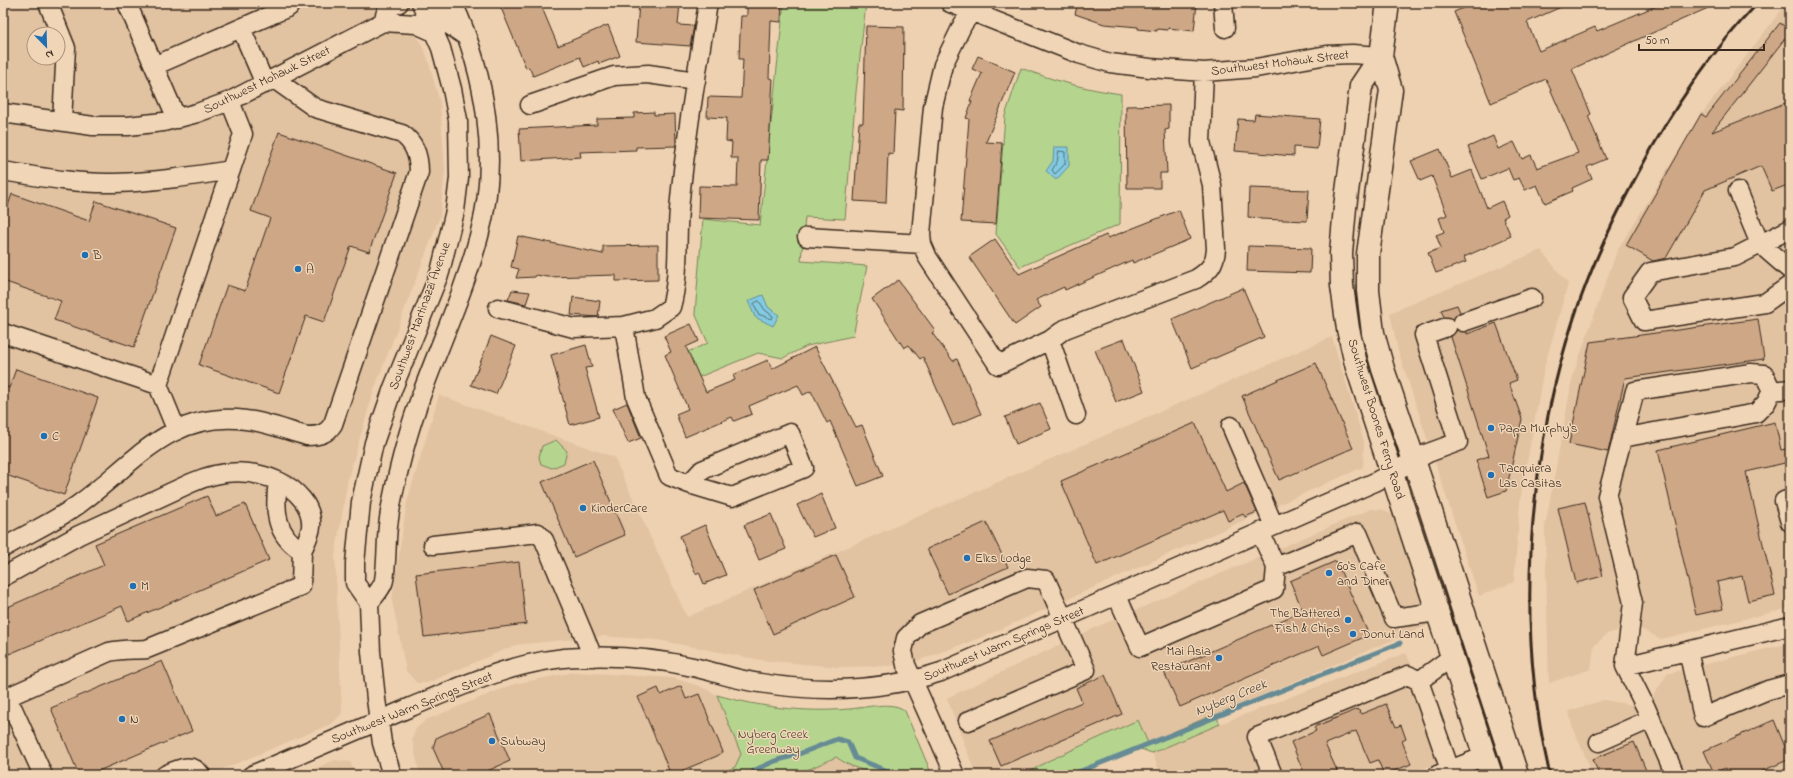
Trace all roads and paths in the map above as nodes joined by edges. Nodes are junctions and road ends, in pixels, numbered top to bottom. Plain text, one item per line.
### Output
1 (48, 3) edge
2 (127, 3) edge
3 (287, 3) edge
4 (399, 3) edge
5 (421, 3) edge
6 (434, 3) edge
7 (453, 3) edge
8 (708, 3) edge
9 (950, 3) edge
10 (1223, 3) edge
11 (1388, 3) edge
12 (978, 6) edge
13 (383, 22) junction
14 (241, 28) junction
15 (1225, 28) dead end
16 (436, 33) junction
17 (467, 38) junction
18 (1381, 56) junction
19 (154, 66) junction
20 (1204, 72) junction
21 (696, 81) junction
22 (270, 82) junction
23 (230, 101) junction
24 (530, 105) dead end
25 (3, 113) edge
26 (176, 119) junction
27 (62, 121) junction
28 (231, 170) junction
29 (3, 171) edge
30 (1738, 191) dead end
31 (1790, 229) edge
32 (807, 237) dead end
33 (922, 244) junction
34 (1760, 244) junction
35 (1790, 270) edge
36 (1790, 285) edge
37 (1532, 298) dead end
38 (498, 308) dead end
39 (624, 326) junction
40 (3, 333) edge
41 (1050, 340) junction
42 (158, 385) junction
43 (1790, 389) edge
44 (1772, 391) junction
45 (1076, 415) dead end
46 (1231, 426) dead end
47 (176, 429) junction
48 (1622, 438) junction
49 (1414, 460) junction
50 (1393, 472) junction
51 (278, 481) junction
52 (689, 484) junction
53 (1790, 499) edge
54 (1790, 522) edge
55 (1267, 529) junction
56 (433, 545) dead end
57 (3, 548) edge
58 (302, 551) junction
59 (1276, 568) junction
60 (3, 577) edge
61 (1117, 596) junction
62 (369, 603) junction
63 (1437, 612) junction
64 (1063, 620) junction
65 (1790, 626) edge
66 (1688, 651) junction
67 (593, 657) junction
68 (1452, 657) junction
69 (1625, 666) junction
70 (913, 681) junction
71 (1419, 681) junction
72 (1790, 684) edge
73 (3, 699) edge
74 (1651, 719) junction
75 (379, 721) junction
76 (968, 721) dead end
77 (1599, 742) dead end
78 (1488, 765) edge
79 (1444, 772) edge
80 (43, 775) edge
81 (165, 775) edge
82 (201, 775) edge
83 (252, 775) edge
84 (392, 775) edge
85 (955, 775) edge
86 (1273, 775) edge
87 (1517, 775) edge
88 (1675, 775) edge

1 - 27 street
2 - 19 street
3 - 14 street
4 - 13 street
5 - 16 street, Southwest Martinazzi Avenue
6 - 17 street
7 - 17 street
8 - 21 street
9 - 12 street, Southwest Mohawk Street
10 - 15 street
11 - 18 main road, Southwest Boones Ferry Road
12 - 20 street, Southwest Mohawk Street
12 - 33 street
13 - 16 street
13 - 22 street, Southwest Mohawk Street
14 - 19 street
14 - 22 street
16 - 62 street, Southwest Martinazzi Avenue
17 - 62 street
18 - 20 street, Southwest Mohawk Street
18 - 49 main road, Southwest Boones Ferry Road
18 - 50 main road, Southwest Boones Ferry Road
19 - 26 street
20 - 41 street
21 - 24 street
21 - 39 street
22 - 23 street, Southwest Mohawk Street
22 - 47 street
23 - 26 street, Southwest Mohawk Street
23 - 28 street
25 - 27 street, Southwest Mohawk Street
26 - 27 street, Southwest Mohawk Street
28 - 29 street
28 - 42 street
30 - 34 street
31 - 34 street
32 - 33 street
33 - 41 street
34 - 35 street
34 - 36 street
37 - 49 street, Southwest Warm Springs Street
38 - 39 street
39 - 52 street
40 - 42 street
41 - 45 street
42 - 47 street
43 - 44 street
44 - 48 street
44 - 48 street
46 - 55 street
47 - 57 street
48 - 69 street
49 - 50 street, Southwest Warm Springs Street
49 - 87 main road, Southwest Boones Ferry Road
50 - 55 street, Southwest Warm Springs Street
50 - 63 main road, Southwest Boones Ferry Road
51 - 58 street
51 - 58 street
51 - 60 street
52 - 52 street
53 - 54 street
55 - 59 street
55 - 61 street, Southwest Warm Springs Street
56 - 67 street
58 - 73 street
59 - 61 street
59 - 63 street
61 - 64 street, Southwest Warm Springs Street
62 - 75 street
63 - 68 main road, Southwest Boones Ferry Road
64 - 70 street, Southwest Warm Springs Street
64 - 70 street
64 - 76 street
65 - 66 street
66 - 69 street
66 - 72 street
67 - 70 street, Southwest Warm Springs Street
67 - 75 street, Southwest Warm Springs Street
68 - 71 street
68 - 78 main road, Southwest Boones Ferry Road
69 - 74 street
70 - 85 street
71 - 79 street
71 - 86 street
73 - 80 street
74 - 77 street
74 - 88 street
75 - 83 street, Southwest Warm Springs Street
75 - 84 street
78 - 79 street
81 - 82 street

